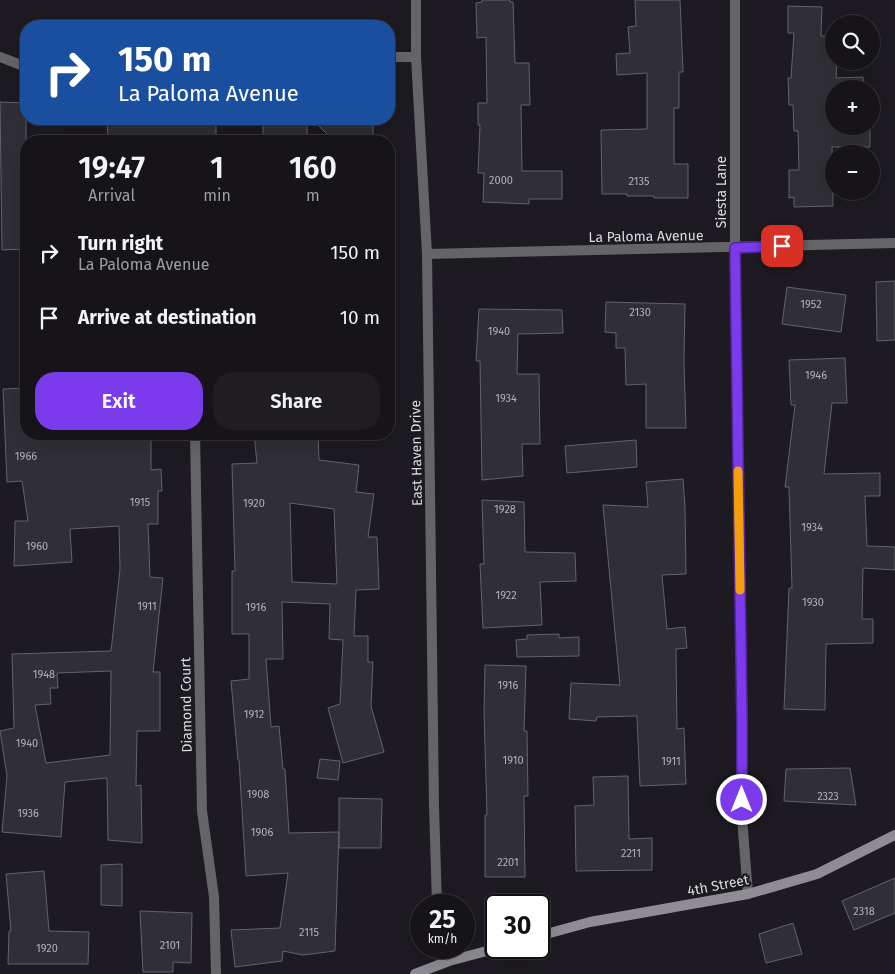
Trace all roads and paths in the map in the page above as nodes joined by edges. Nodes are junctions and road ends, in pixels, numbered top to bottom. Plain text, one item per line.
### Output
1 (416, 0) edge
2 (735, 0) edge
3 (0, 57) edge
4 (416, 57) junction
5 (395, 58) edge
6 (20, 65) edge
7 (895, 243) edge
8 (735, 248) junction
9 (427, 254) junction
10 (195, 440) edge
11 (895, 836) edge
12 (437, 894) edge
13 (748, 894) junction
14 (550, 933) edge
15 (485, 951) edge
16 (449, 961) joint
17 (216, 974) edge
18 (415, 974) edge

1 - 4 street, East Haven Drive
2 - 8 street, Siesta Lane
3 - 6 street
4 - 5 street
4 - 9 street, East Haven Drive
7 - 8 street, La Paloma Avenue
8 - 9 street, La Paloma Avenue
8 - 13 street, Siesta Lane
9 - 12 street, East Haven Drive
10 - 17 street, Diamond Court
11 - 13 main road, 4th Street
13 - 14 main road, 4th Street
15 - 16 main road
16 - 18 main road

